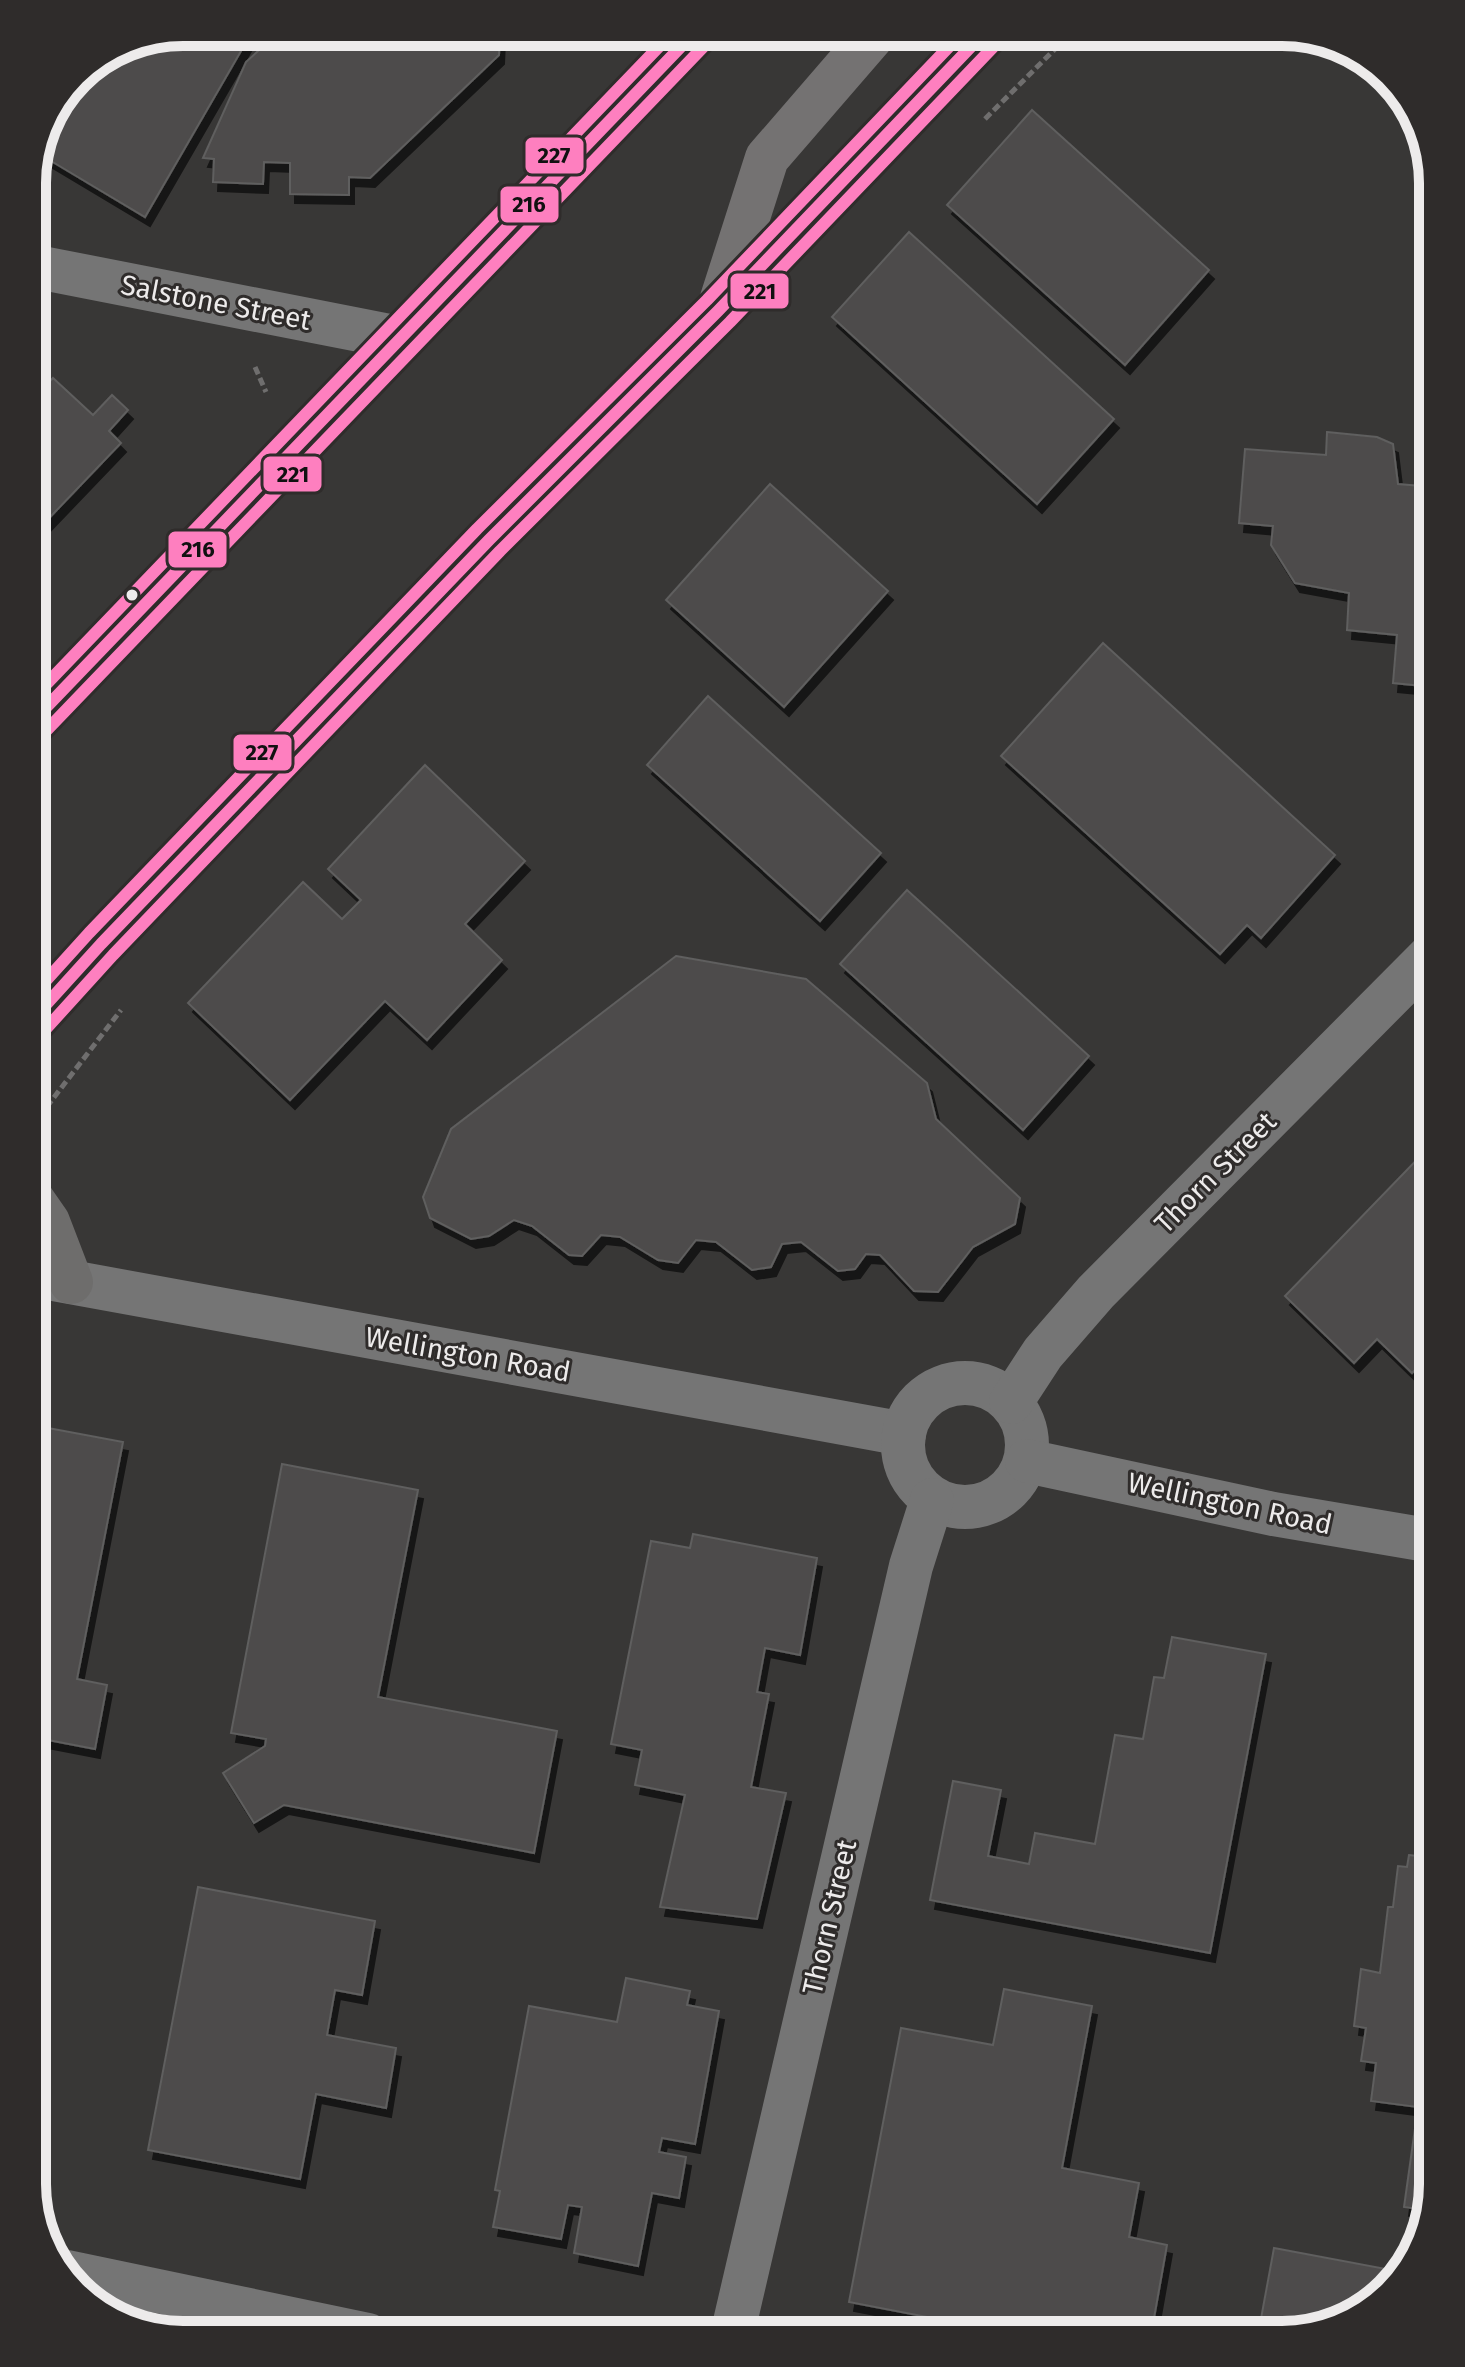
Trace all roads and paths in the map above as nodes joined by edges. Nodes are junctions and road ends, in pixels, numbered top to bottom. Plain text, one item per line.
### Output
1 (682, 46) edge
2 (864, 46) edge
3 (972, 46) edge
4 (46, 269) edge
5 (718, 311) junction
6 (400, 338) junction
7 (46, 707) edge
8 (1419, 967) edge
9 (46, 1005) edge
10 (46, 1219) edge
11 (52, 1279) edge
12 (1011, 1402) junction
13 (904, 1434) junction
14 (1027, 1461) junction
15 (932, 1500) junction
16 (1419, 1539) edge
17 (81, 2275) edge
18 (301, 2321) edge
19 (735, 2321) edge

1 - 6 main road
2 - 5 highway
3 - 5 main road
4 - 6 street, Salstone Street
5 - 9 main road
6 - 7 main road
8 - 12 street, Thorn Street
10 - 11 main road
11 - 13 street, Wellington Road
12 - 13 street
12 - 14 street
13 - 15 street
14 - 15 street
14 - 16 street, Wellington Road
15 - 19 street, Thorn Street
17 - 18 street

